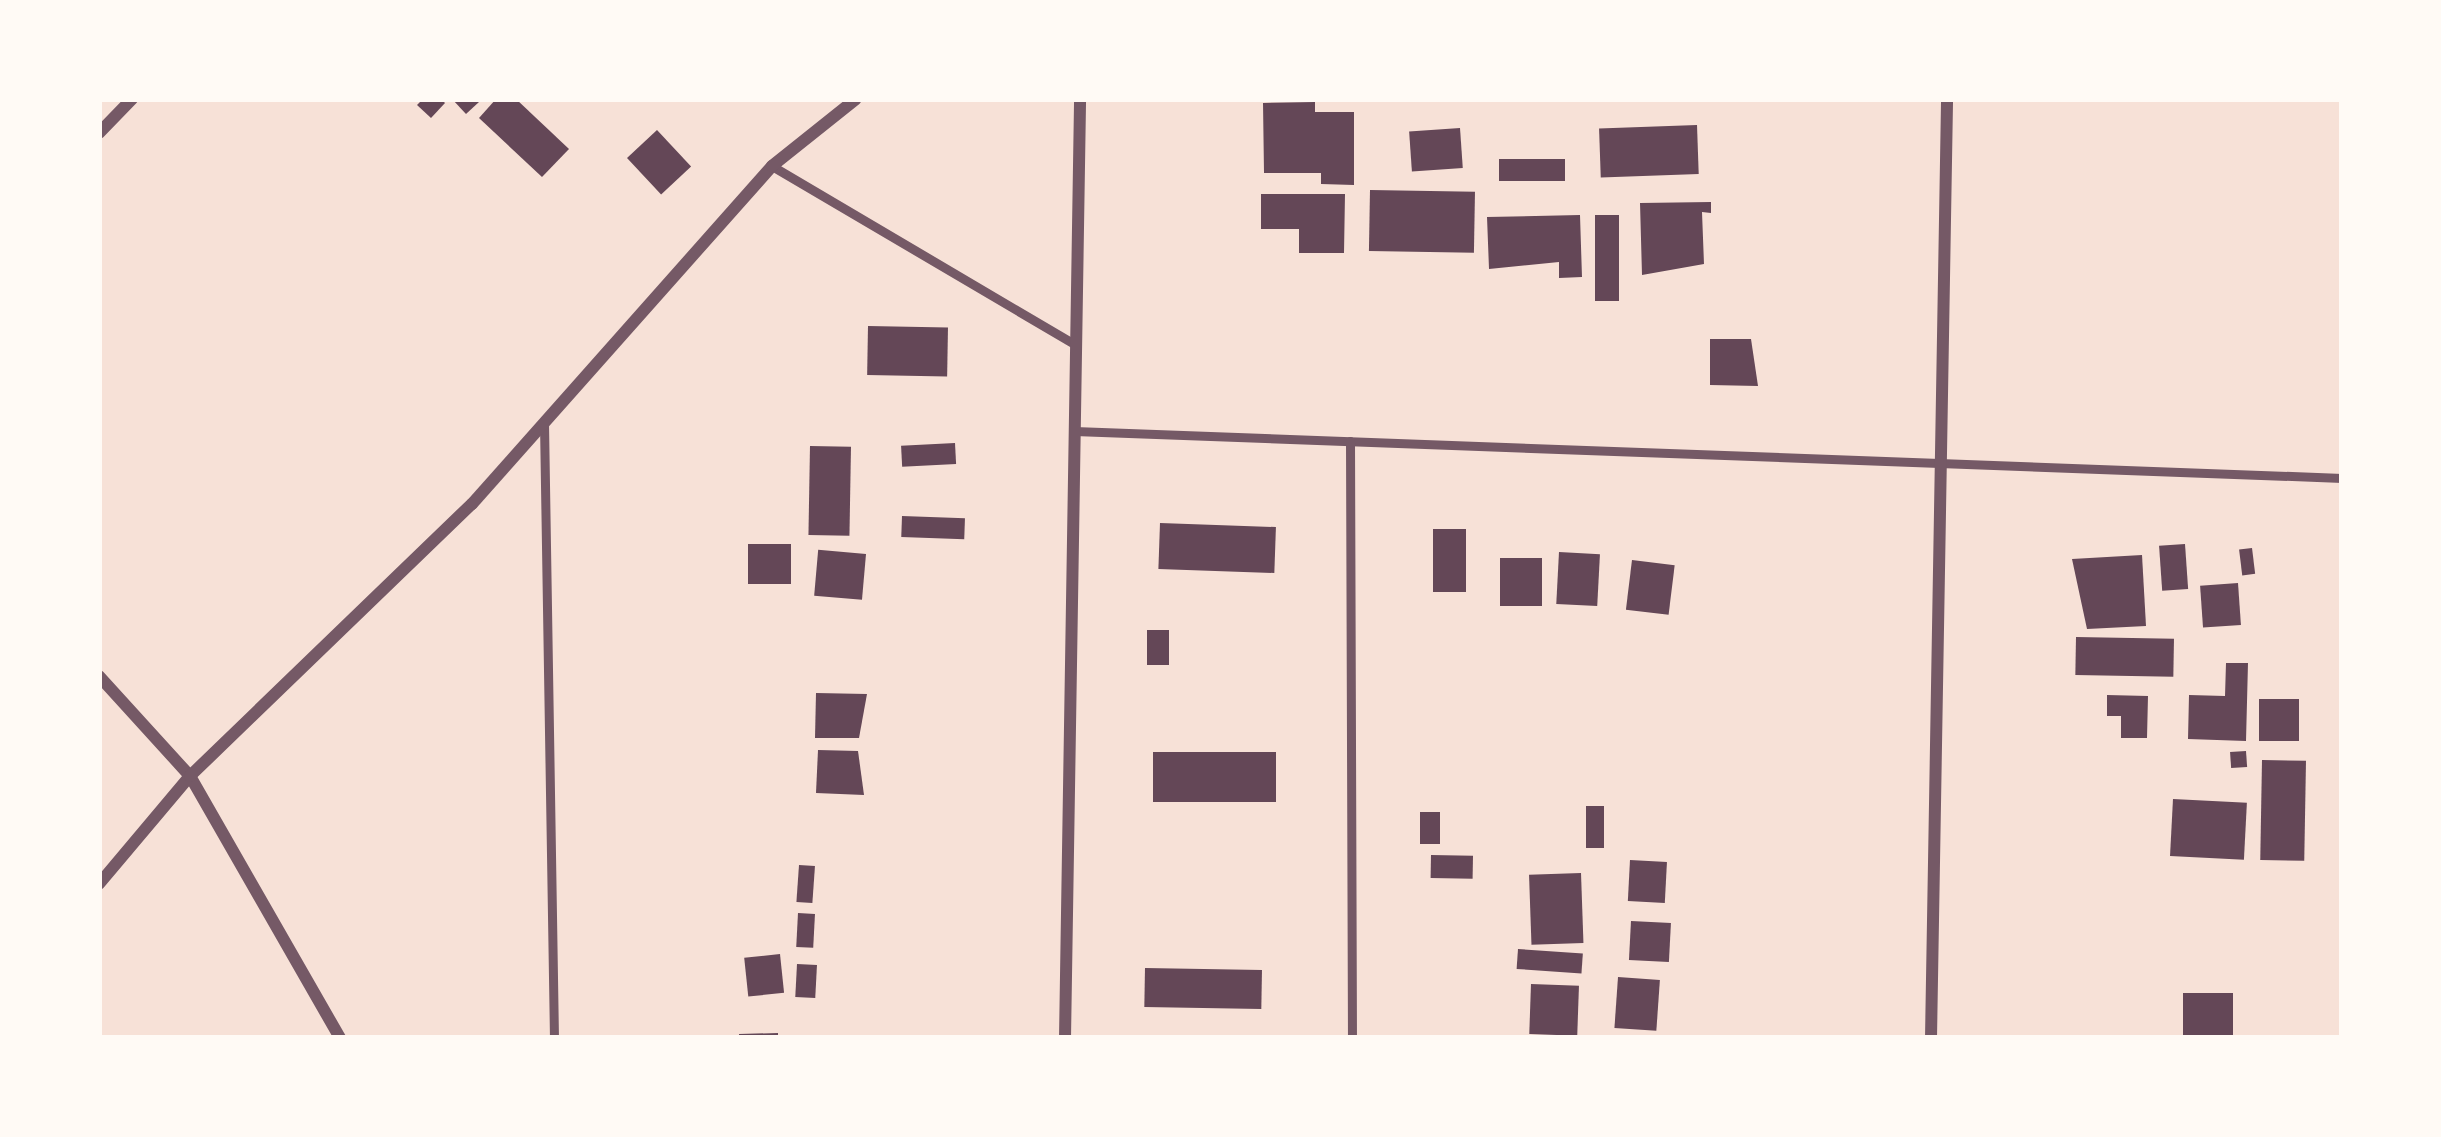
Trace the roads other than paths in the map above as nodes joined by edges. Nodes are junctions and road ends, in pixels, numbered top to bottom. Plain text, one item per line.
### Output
1 (132, 99) edge
2 (856, 99) edge
3 (1080, 99) edge
4 (1947, 99) edge
5 (99, 134) edge
6 (772, 166) junction
7 (1076, 345) junction
8 (544, 423) junction
9 (1075, 431) junction
10 (1350, 441) junction
11 (1941, 463) junction
12 (2342, 478) edge
13 (99, 676) edge
14 (190, 776) junction
15 (99, 884) edge
16 (340, 1038) edge
17 (554, 1038) edge
18 (1065, 1038) edge
19 (1352, 1038) edge
20 (1931, 1038) edge

1 - 5 street
2 - 6 street
3 - 7 street
4 - 11 street
6 - 7 lane
6 - 8 street
7 - 9 street
8 - 14 street
8 - 17 lane
9 - 10 lane
9 - 18 street
10 - 11 lane
10 - 19 lane
11 - 12 lane
11 - 20 street
13 - 14 street
14 - 15 street
14 - 16 street

